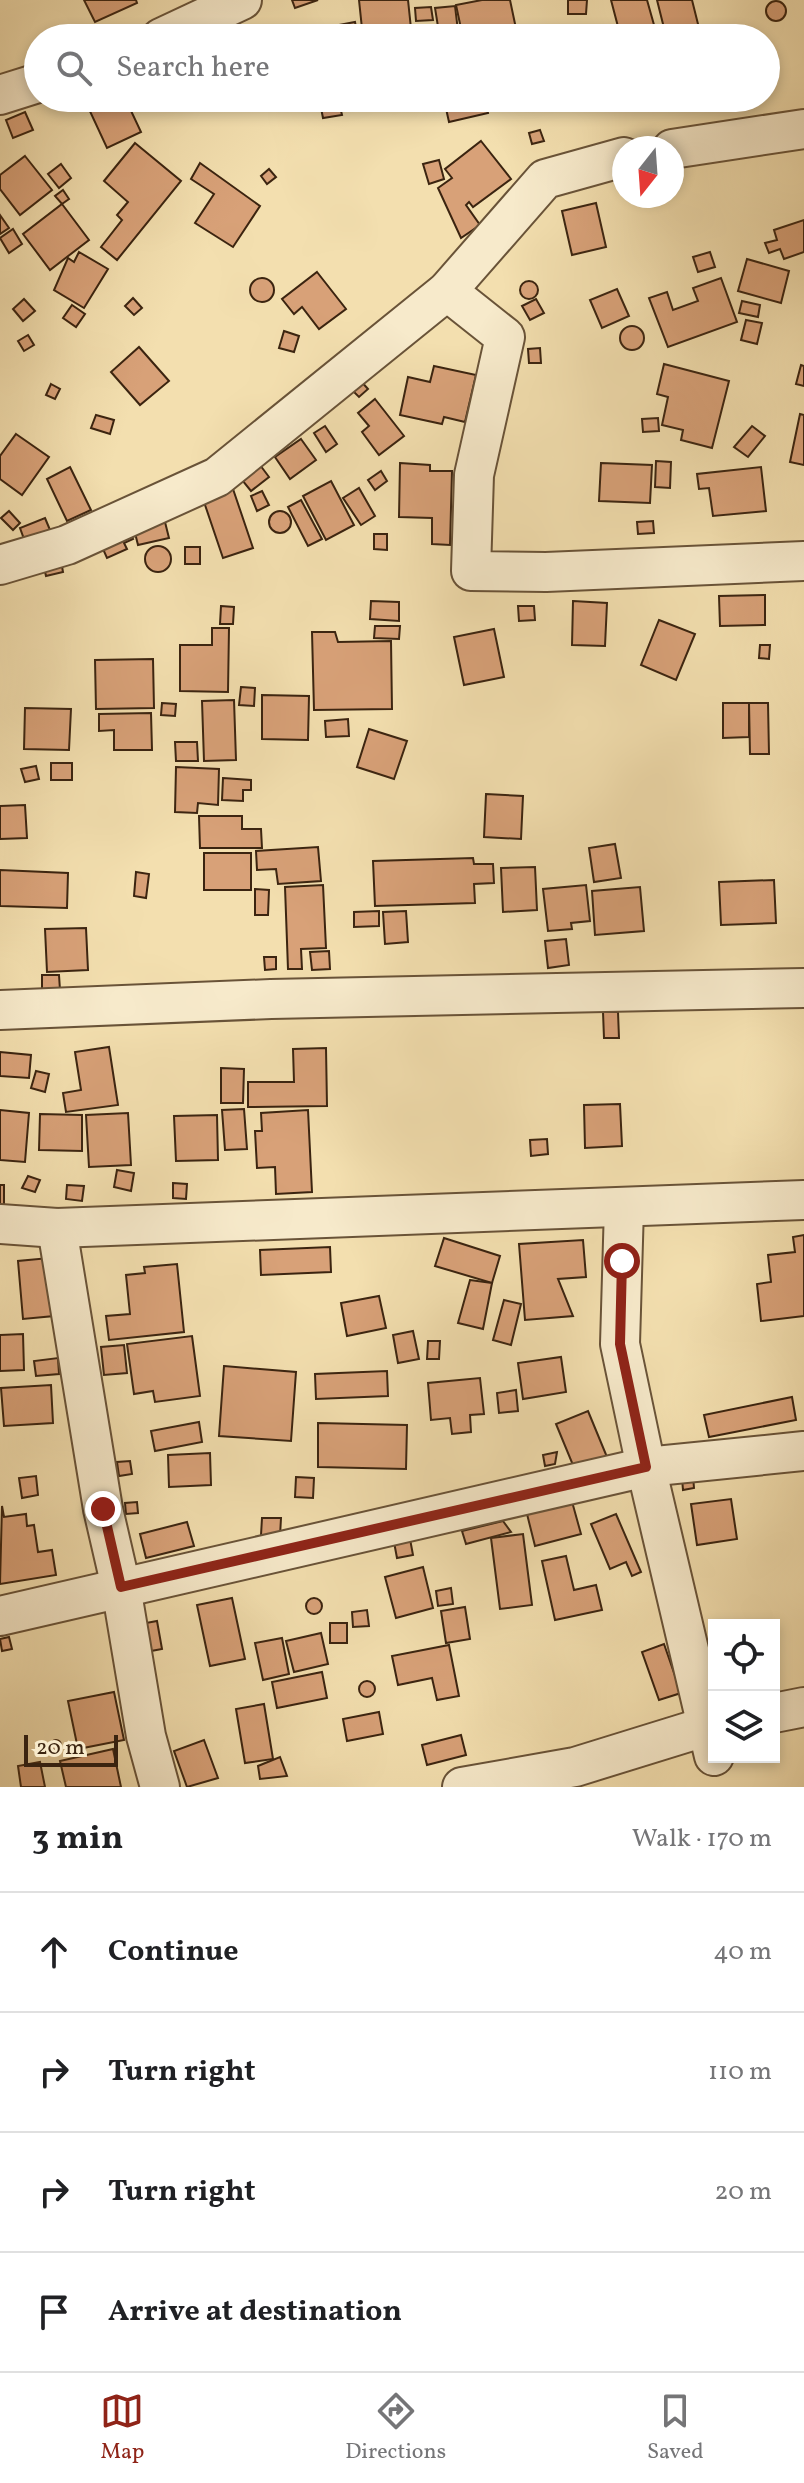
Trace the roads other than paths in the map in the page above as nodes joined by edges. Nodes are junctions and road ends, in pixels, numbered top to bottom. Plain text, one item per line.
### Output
1 (242, 0) edge
2 (191, 24) edge
3 (24, 87) edge
4 (0, 95) edge
5 (804, 129) edge
6 (684, 147) edge
7 (612, 160) edge
8 (447, 291) junction
9 (804, 561) edge
10 (0, 565) edge
11 (804, 988) edge
12 (0, 1010) edge
13 (804, 1200) edge
14 (624, 1207) junction
15 (0, 1224) edge
16 (57, 1228) junction
17 (804, 1451) edge
18 (646, 1467) junction
19 (121, 1587) junction
20 (0, 1616) edge
21 (804, 1707) edge
22 (780, 1712) edge
23 (708, 1720) edge
24 (708, 1741) edge
25 (716, 1763) edge
26 (160, 1787) edge
27 (462, 1787) edge
28 (720, 1787) edge

1 - 2 street
3 - 4 street
5 - 6 street
7 - 8 street
8 - 9 street
8 - 10 street
11 - 12 street
13 - 14 street
14 - 16 street
14 - 18 street
15 - 16 street
16 - 19 street
17 - 18 street
18 - 19 street
18 - 23 street
19 - 20 street
19 - 26 street
21 - 22 street
24 - 27 street
25 - 28 street

